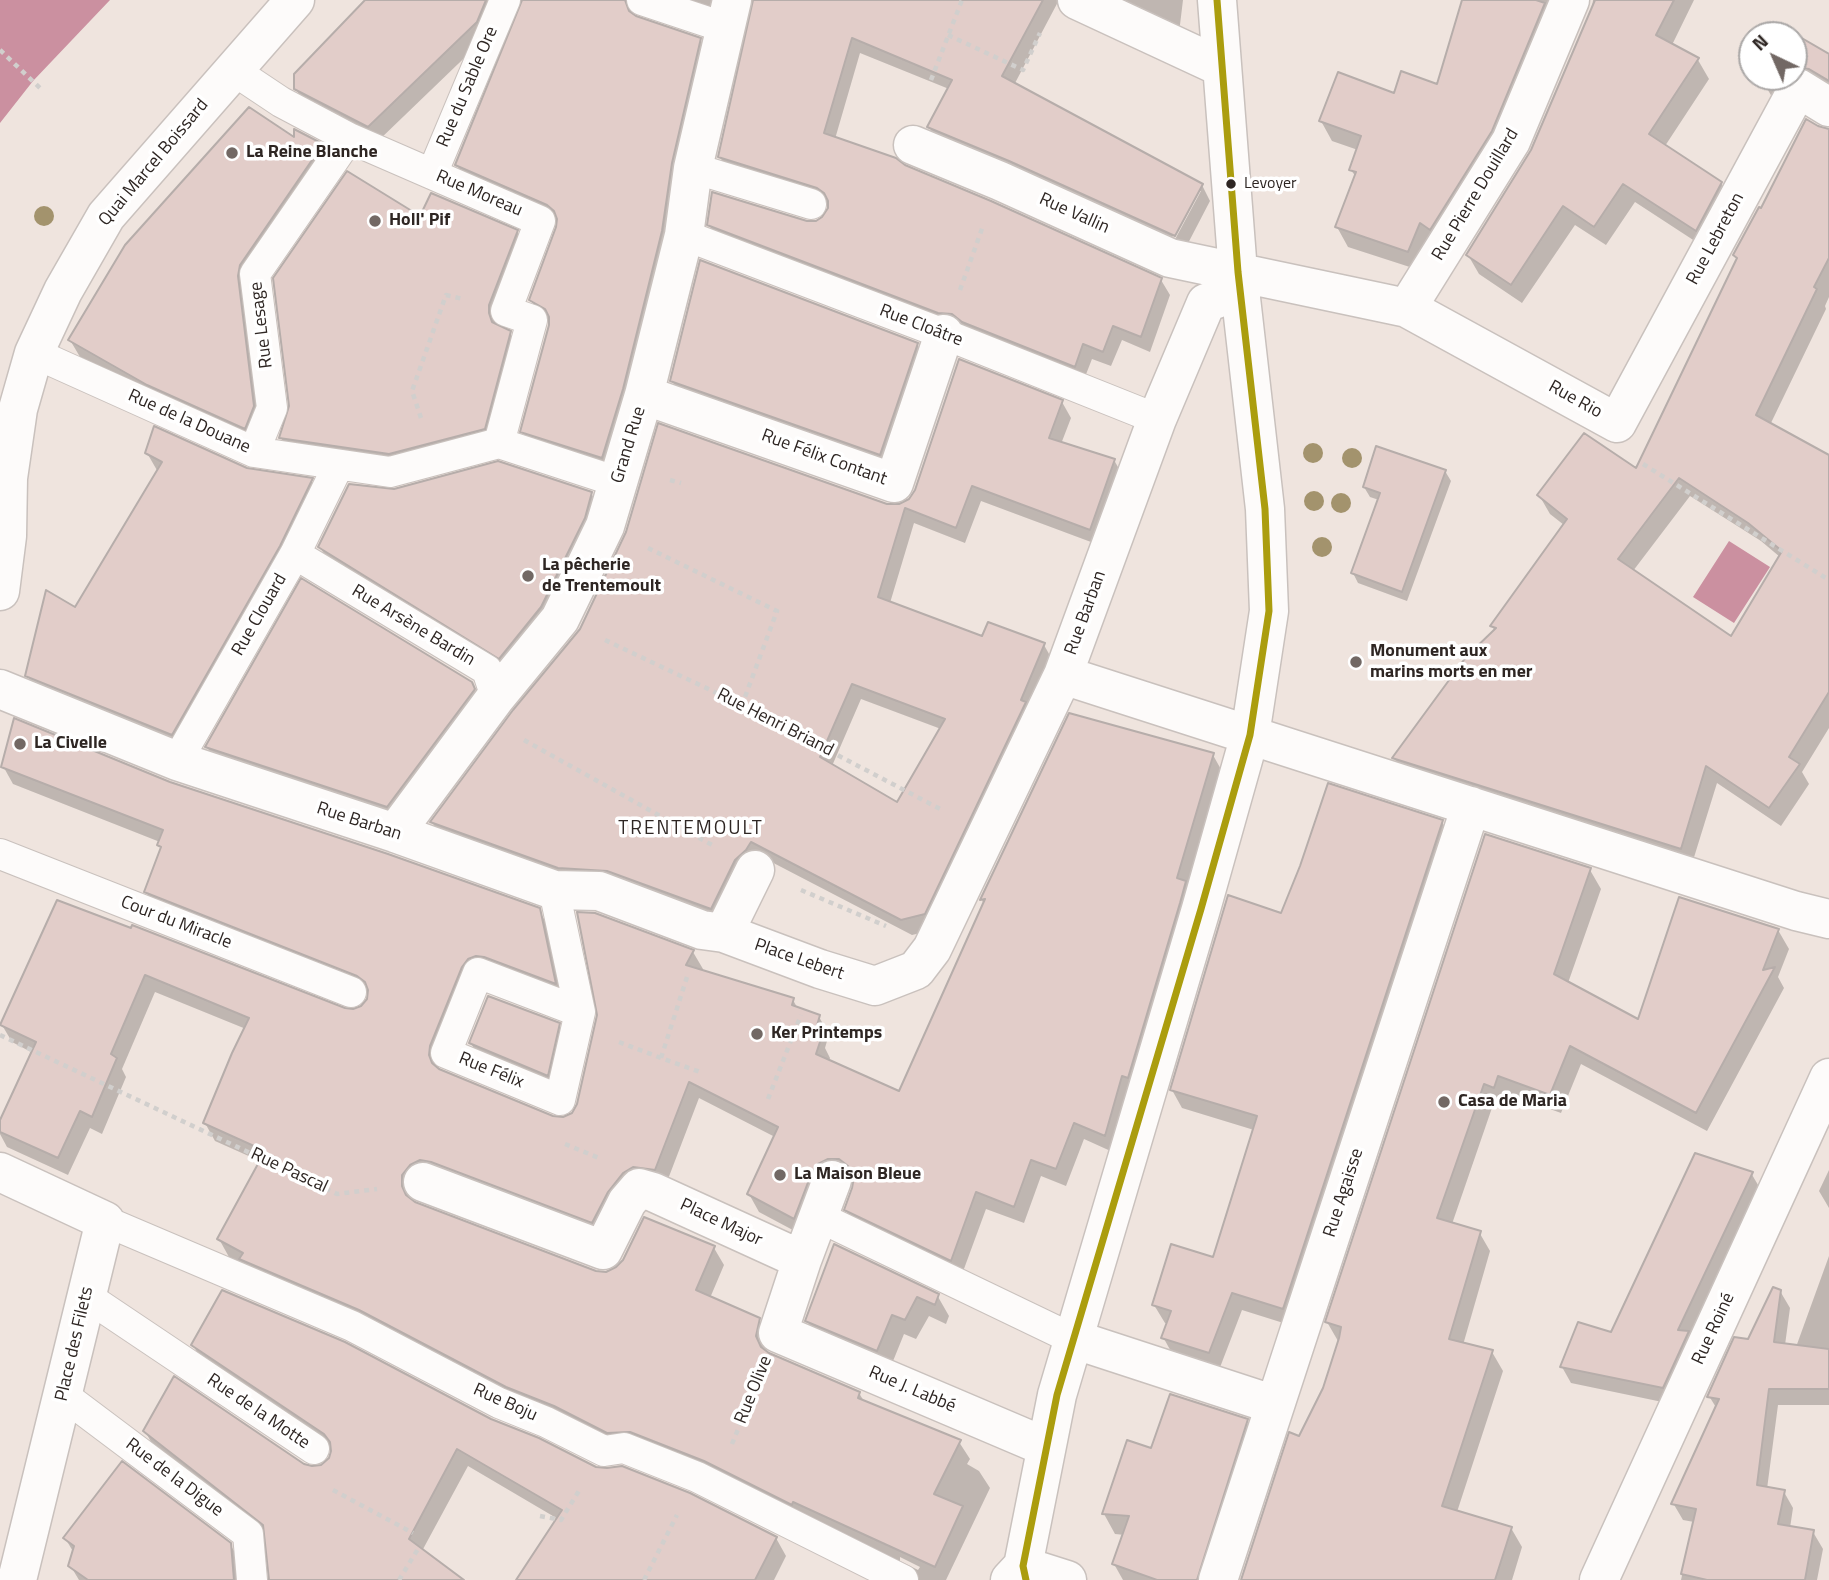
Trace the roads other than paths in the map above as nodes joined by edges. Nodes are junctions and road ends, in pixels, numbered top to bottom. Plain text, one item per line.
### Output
1 (295, 0) edge
2 (505, 0) edge
3 (642, 0) edge
4 (1077, 0) edge
5 (1570, 0) edge
6 (1224, 7) edge
7 (729, 14) edge
8 (1221, 67) junction
9 (233, 70) junction
10 (1829, 107) edge
11 (349, 138) junction
12 (913, 145) dead end
13 (693, 168) junction
14 (432, 174) junction
15 (811, 204) dead end
16 (684, 235) junction
17 (1239, 281) junction
18 (1407, 308) junction
19 (944, 334) junction
20 (34, 353) junction
21 (644, 395) junction
22 (1157, 419) junction
23 (1617, 423) joint
24 (499, 443) junction
25 (254, 452) junction
26 (338, 466) junction
27 (618, 482) junction
28 (295, 554) junction
29 (0, 591) edge
30 (1063, 675) junction
31 (0, 689) edge
32 (496, 697) junction
33 (1250, 735) junction
34 (177, 761) junction
35 (1471, 806) junction
36 (395, 833) junction
37 (0, 854) edge
38 (755, 870) road end
39 (554, 890) junction
40 (1829, 919) edge
41 (713, 931) junction
42 (932, 949) joint
43 (351, 992) dead end
44 (580, 1012) junction
45 (1829, 1078) edge
46 (0, 1172) edge
47 (832, 1180) dead end
48 (423, 1182) road end
49 (819, 1217) junction
50 (105, 1221) junction
51 (802, 1260) junction
52 (86, 1296) junction
53 (778, 1333) joint
54 (1073, 1339) junction
55 (64, 1395) junction
56 (1275, 1405) junction
57 (1046, 1447) junction
58 (314, 1448) road end
59 (1020, 1575) edge
60 (17, 1580) edge
61 (252, 1580) edge
62 (903, 1580) edge
63 (1067, 1580) edge
64 (1218, 1580) edge
65 (1600, 1580) edge

1 - 9 street, Quai Marcel Boissard
2 - 14 lane, Rue du Sable Ore
3 - 7 lane
4 - 8 street
5 - 18 street, Rue Pierre Douillard
6 - 8 street
7 - 13 street, Grand Rue
8 - 17 street
9 - 11 lane, Rue Moreau
9 - 20 street, Quai Marcel Boissard
10 - 23 street, Rue Lebreton
11 - 14 lane, Rue Moreau
11 - 25 lane, Rue Lesage
12 - 17 street, Rue Vallin
13 - 15 lane
13 - 16 street, Grand Rue
14 - 24 lane, Rue Moreau
16 - 19 lane, Rue Cloâtre
16 - 21 street, Grand Rue
17 - 18 street, Rue Vallin
17 - 22 street, Rue Barban
17 - 33 street
18 - 23 street, Rue Rio
19 - 21 street, Rue Félix Contant
19 - 22 lane, Rue Cloâtre
20 - 25 lane, Rue de la Douane
20 - 29 street, Quai Marcel Boissard
21 - 27 street, Grand Rue
22 - 30 street, Rue Barban
24 - 26 lane, Rue de la Douane
24 - 27 lane
25 - 26 lane, Rue de la Douane
26 - 28 lane, Rue Clouard
27 - 32 street, Grand Rue
28 - 32 lane, Rue Arsène Bardin
28 - 34 lane, Rue Clouard
30 - 33 street
30 - 42 street, Rue Barban
31 - 34 street, Rue Barban
32 - 36 street, Grand Rue
33 - 35 street
33 - 54 street
34 - 36 street, Rue Barban
35 - 40 street
35 - 56 street, Rue Agaisse
36 - 39 street, Rue Barban
37 - 43 lane, Cour du Miracle
38 - 41 street
39 - 41 street, Rue Barban
39 - 44 lane
41 - 42 street, Place Lebert
44 - 44 lane, Rue Félix
45 - 65 street, Rue Roiné
46 - 50 street
47 - 49 street, Rue Olive
48 - 51 street, Place Major
49 - 51 street, Rue Olive
49 - 54 lane
50 - 52 street, Place des Filets
50 - 62 lane, Rue Boju
51 - 53 street, Rue Olive
52 - 55 street, Place des Filets
52 - 58 lane, Rue de la Motte
53 - 57 street, Rue J. Labbé
54 - 56 street
54 - 57 street
55 - 60 street, Place des Filets
55 - 61 lane, Rue de la Digue
56 - 64 street, Rue Agaisse
57 - 59 street
59 - 63 street

